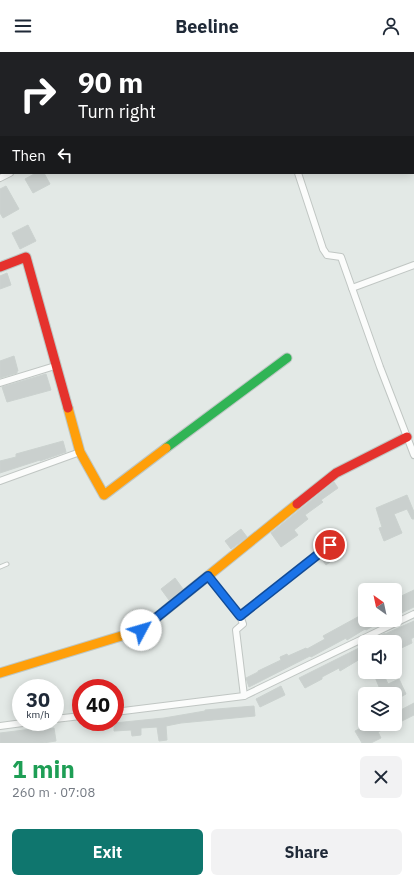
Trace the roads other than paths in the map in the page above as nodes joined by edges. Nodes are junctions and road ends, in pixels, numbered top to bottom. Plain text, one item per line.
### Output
1 (298, 174) edge
2 (414, 265) edge
3 (0, 267) edge
4 (352, 288) junction
5 (286, 358) dead end
6 (55, 366) junction
7 (0, 383) edge
8 (407, 437) junction
9 (80, 452) junction
10 (414, 455) edge
11 (0, 481) edge
12 (330, 545) dead end
13 (7, 564) dead end
14 (0, 567) edge
15 (208, 576) junction
16 (414, 614) edge
17 (240, 616) junction
18 (0, 673) edge
19 (244, 696) junction
20 (124, 711) edge
21 (12, 724) edge
22 (0, 726) edge

1 - 4 street
2 - 4 street
3 - 6 street
4 - 8 street
5 - 9 street
6 - 7 street
6 - 9 street
8 - 10 street
8 - 15 street
9 - 11 street
12 - 17 street
13 - 14 lane
15 - 17 street
15 - 18 street
16 - 19 street
17 - 19 street
19 - 20 street
21 - 22 street

